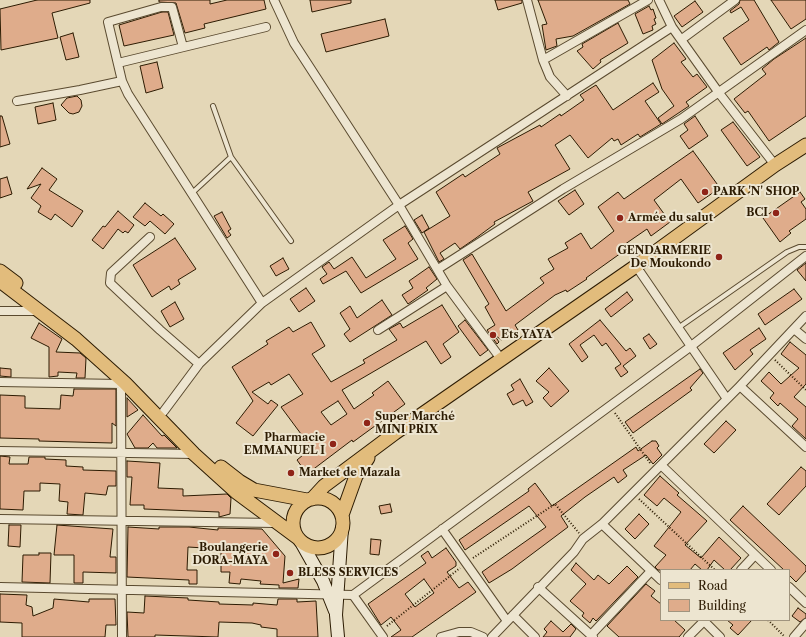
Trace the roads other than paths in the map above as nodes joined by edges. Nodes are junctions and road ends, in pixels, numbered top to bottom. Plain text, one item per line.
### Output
1 (274, 0) edge
2 (527, 0) edge
3 (648, 0) edge
4 (659, 0) edge
5 (735, 0) edge
6 (266, 27) dead end
7 (672, 27) junction
8 (806, 30) edge
9 (682, 39) junction
10 (183, 47) junction
11 (543, 60) junction
12 (118, 63) junction
13 (122, 81) junction
14 (719, 93) junction
15 (567, 96) junction
16 (18, 101) dead end
17 (213, 106) dead end
18 (806, 145) edge
19 (231, 157) junction
20 (775, 166) junction
21 (190, 194) junction
22 (399, 205) junction
23 (150, 237) dead end
24 (291, 241) dead end
25 (806, 247) edge
26 (806, 256) edge
27 (636, 266) junction
28 (438, 269) junction
29 (0, 271) edge
30 (0, 281) edge
31 (447, 286) junction
32 (262, 303) junction
33 (40, 310) junction
34 (0, 311) edge
35 (806, 316) edge
36 (678, 328) junction
37 (794, 329) junction
38 (378, 330) dead end
39 (806, 339) edge
40 (690, 347) junction
41 (500, 359) junction
42 (199, 364) junction
43 (0, 382) edge
44 (123, 384) junction
45 (740, 386) junction
46 (727, 399) junction
47 (164, 411) junction
48 (377, 446) junction
49 (806, 447) edge
50 (0, 451) edge
51 (122, 454) junction
52 (194, 454) junction
53 (658, 468) junction
54 (309, 500) junction
55 (342, 515) junction
56 (0, 519) edge
57 (121, 521) junction
58 (275, 523) junction
59 (602, 524) junction
60 (342, 528) junction
61 (442, 529) junction
62 (300, 540) junction
63 (755, 555) junction
64 (742, 569) edge
65 (770, 569) edge
66 (651, 571) junction
67 (660, 579) edge
68 (0, 587) edge
69 (790, 587) edge
70 (538, 588) junction
71 (121, 591) junction
72 (334, 594) junction
73 (353, 595) junction
74 (806, 602) edge
75 (510, 618) junction
76 (704, 621) edge
77 (806, 623) edge
78 (381, 635) edge
79 (592, 636) edge
80 (122, 637) edge
81 (338, 637) edge
82 (441, 637) edge
83 (483, 637) edge
84 (492, 637) edge
85 (535, 637) edge
86 (688, 637) edge
87 (720, 637) edge
88 (794, 637) edge

1 - 22 street
2 - 11 street
3 - 11 street
4 - 7 street
5 - 9 street
6 - 10 street
7 - 9 street
7 - 15 street
8 - 14 street
9 - 14 street
10 - 12 street
10 - 12 street
11 - 15 street
12 - 13 street
13 - 16 street
13 - 21 street
14 - 20 street
14 - 28 street
15 - 22 street
17 - 19 lane
18 - 20 main road
19 - 21 lane
19 - 24 lane
20 - 27 main road
21 - 32 street
22 - 28 street
22 - 32 street
23 - 42 street
25 - 36 lane
26 - 40 street
27 - 36 street
27 - 41 main road
28 - 31 street
29 - 47 main road
30 - 33 main road
31 - 38 street
31 - 41 street
32 - 42 street
33 - 34 street
33 - 44 main road
35 - 37 street
36 - 40 street
37 - 39 street
37 - 45 street
40 - 46 street
40 - 61 street
41 - 48 main road
42 - 47 street
43 - 44 street
44 - 51 street
44 - 52 main road
45 - 46 street
45 - 49 street
46 - 53 street
47 - 54 main road
48 - 54 main road
48 - 55 main road
50 - 51 street
51 - 52 street
51 - 57 street
52 - 58 main road
53 - 59 street
53 - 63 street
54 - 55 main road
54 - 62 main road
55 - 60 main road
56 - 57 street
57 - 58 street
57 - 71 street
58 - 62 main road
59 - 66 street
59 - 70 street
60 - 62 main road
60 - 72 main road
61 - 73 street
61 - 75 street
62 - 72 main road
63 - 64 street
63 - 65 street
66 - 67 street
66 - 79 street
68 - 71 street
69 - 74 street
70 - 75 street
70 - 79 street
71 - 72 street
71 - 80 street
72 - 73 street
72 - 81 main road
73 - 78 street
75 - 84 street
75 - 85 street
76 - 86 street
76 - 87 street
77 - 88 street
82 - 83 street

